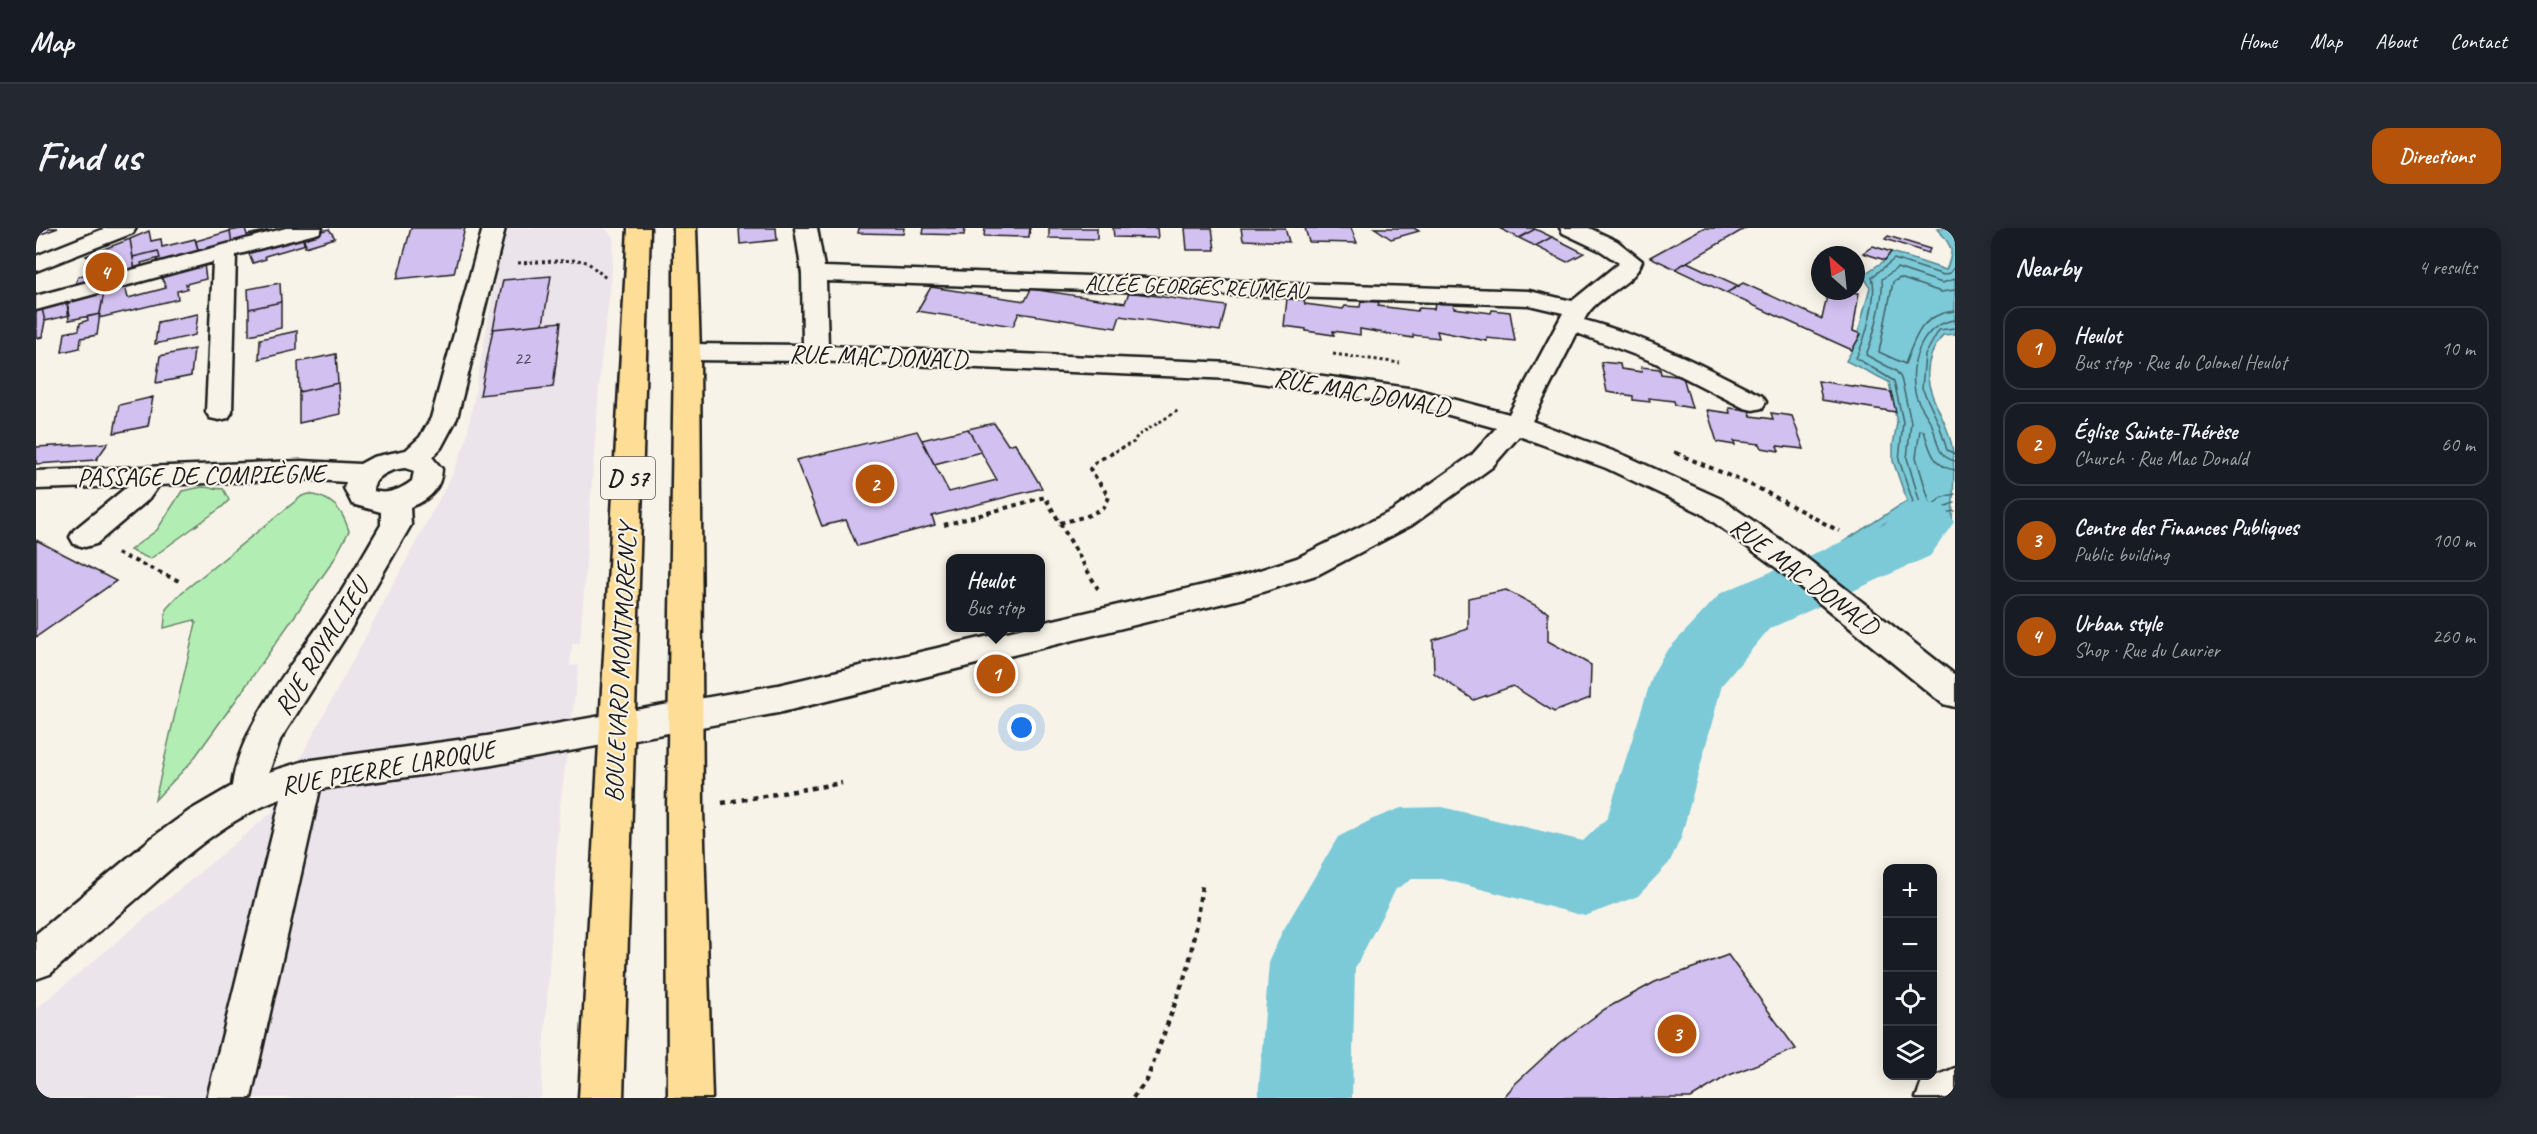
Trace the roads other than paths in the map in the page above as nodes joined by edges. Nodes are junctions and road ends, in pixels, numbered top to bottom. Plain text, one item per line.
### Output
1 (97, 228) edge
2 (125, 228) edge
3 (311, 228) edge
4 (494, 228) edge
5 (639, 228) edge
6 (685, 228) edge
7 (806, 228) edge
8 (1570, 228) edge
9 (36, 250) edge
10 (225, 252) junction
11 (36, 264) edge
12 (814, 274) junction
13 (36, 303) edge
14 (1573, 316) junction
15 (687, 352) junction
16 (816, 353) junction
17 (1753, 402) dead end
18 (219, 412) dead end
19 (1516, 425) junction
20 (413, 459) junction
21 (365, 474) junction
22 (151, 476) junction
23 (36, 480) edge
24 (395, 501) junction
25 (85, 537) dead end
26 (1955, 694) edge
27 (685, 716) junction
28 (616, 728) junction
29 (305, 776) junction
30 (249, 795) junction
31 (36, 960) edge
32 (234, 1080) edge
33 (1955, 1090) edge
34 (601, 1098) edge
35 (690, 1098) edge
36 (1938, 1098) edge

1 - 9 street
2 - 11 street
3 - 10 street
4 - 20 street
5 - 28 main road, BOULEVARD MONTMORENCY / D 57
6 - 15 main road, D 57
7 - 12 street
8 - 14 street
10 - 13 street
10 - 18 street
12 - 14 street, ALLÉE GEORGES REUMEAU
12 - 16 street
14 - 17 street, ALLÉE GEORGES REUMEAU
14 - 19 street, RUE PIERRE LAROQUE
15 - 16 street, RUE MAC DONALD
15 - 27 main road, D 57
16 - 19 street, RUE MAC DONALD
19 - 26 street, RUE MAC DONALD
19 - 27 street, RUE PIERRE LAROQUE
20 - 21 street
20 - 24 street
21 - 22 street, PASSAGE DE COMPIÈGNE
21 - 24 street
22 - 23 street, PASSAGE DE COMPIÈGNE
22 - 25 street
24 - 30 street, RUE ROYALLIEU
27 - 28 street, RUE PIERRE LAROQUE
27 - 35 main road, D 57
28 - 29 street, RUE PIERRE LAROQUE
28 - 34 main road, BOULEVARD MONTMORENCY / D 57
29 - 30 street, RUE PIERRE LAROQUE
29 - 32 street
30 - 31 street, RUE PIERRE LAROQUE
33 - 36 street

